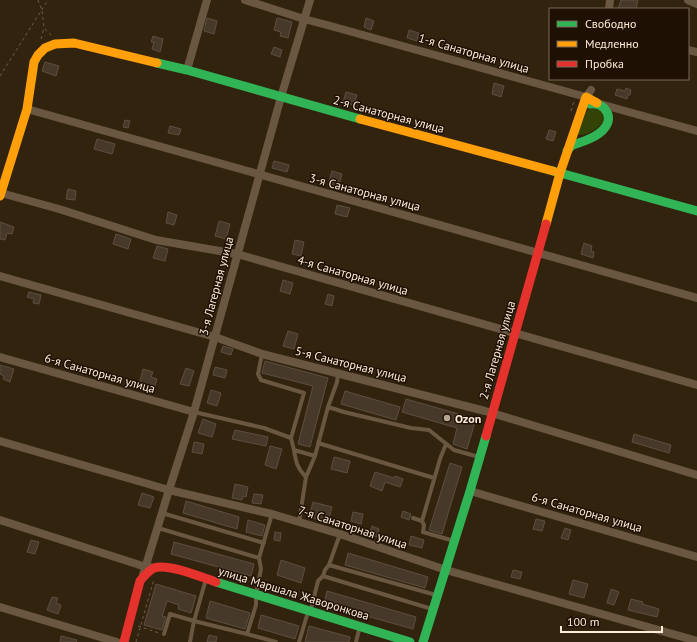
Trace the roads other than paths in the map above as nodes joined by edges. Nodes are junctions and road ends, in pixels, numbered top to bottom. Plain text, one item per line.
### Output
1 (208, 0) edge
2 (245, 0) edge
3 (310, 0) edge
4 (688, 0) edge
5 (697, 4) edge
6 (304, 19) junction
7 (187, 70) junction
8 (588, 93) junction
9 (281, 97) junction
10 (597, 103) junction
11 (27, 109) junction
12 (580, 112) junction
13 (697, 130) edge
14 (568, 151) junction
15 (560, 173) junction
16 (259, 175) junction
17 (1, 194) edge
18 (697, 212) edge
19 (537, 252) junction
20 (237, 254) junction
21 (0, 276) edge
22 (697, 298) edge
23 (514, 334) junction
24 (215, 337) junction
25 (262, 354) junction
26 (0, 357) edge
27 (338, 373) junction
28 (697, 385) edge
29 (328, 407) junction
30 (194, 412) junction
31 (491, 413) junction
32 (291, 438) junction
33 (0, 441) edge
34 (318, 443) junction
35 (446, 444) junction
36 (294, 450) junction
37 (315, 456) junction
38 (479, 457) junction
39 (697, 475) edge
40 (306, 477) junction
41 (434, 478) junction
42 (168, 490) junction
43 (470, 491) junction
44 (162, 513) junction
45 (272, 514) junction
46 (413, 518) dead end
47 (0, 520) edge
48 (422, 521) junction
49 (299, 522) junction
50 (158, 528) junction
51 (340, 534) junction
52 (455, 541) junction
53 (264, 543) junction
54 (697, 557) edge
55 (259, 558) junction
56 (329, 565) junction
57 (146, 567) junction
58 (161, 567) junction
59 (446, 570) junction
60 (323, 576) junction
61 (142, 577) junction
62 (206, 578) junction
63 (256, 594) junction
64 (438, 595) junction
65 (0, 607) edge
66 (309, 610) junction
67 (433, 610) junction
68 (194, 621) junction
69 (360, 626) junction
70 (164, 634) road end
71 (247, 634) junction
72 (697, 641) edge
73 (117, 642) edge
74 (124, 642) edge
75 (190, 642) edge
76 (276, 642) edge
77 (299, 642) edge
78 (356, 642) edge
79 (410, 642) edge
80 (423, 642) edge

1 - 7 street
2 - 6 street, 1-я Санаторная улица
3 - 6 street, 3-я Лагерная улица
4 - 5 street
6 - 8 street, 1-я Санаторная улица
6 - 9 street, 3-я Лагерная улица
7 - 9 street, 2-я Санаторная улица
7 - 11 street, 2-я Санаторная улица
8 - 10 street, 1-я Санаторная улица
8 - 12 street, 2-я Лагерная улица
9 - 15 street, 2-я Санаторная улица
9 - 16 street, 3-я Лагерная улица
10 - 12 street
10 - 13 street, 1-я Санаторная улица
10 - 14 street
11 - 16 street, 3-я Санаторная улица
11 - 17 street, 2-я Санаторная улица
12 - 14 street, 2-я Лагерная улица
14 - 15 street, 2-я Лагерная улица
15 - 18 street, 2-я Санаторная улица
15 - 19 street, 2-я Лагерная улица
16 - 19 street, 3-я Санаторная улица
16 - 20 street, 3-я Лагерная улица
17 - 20 street, 4-я Санаторная улица
19 - 22 street, 3-я Санаторная улица
19 - 23 street, 2-я Лагерная улица
20 - 23 street, 4-я Санаторная улица
20 - 24 street, 3-я Лагерная улица
21 - 24 street, 5-я Санаторная улица
23 - 28 street, 4-я Санаторная улица
23 - 31 street, 2-я Лагерная улица
24 - 25 street, 5-я Санаторная улица
24 - 30 street, 3-я Лагерная улица
25 - 27 street, 5-я Санаторная улица
25 - 32 lane
26 - 30 street, 6-я Санаторная улица
27 - 29 lane
27 - 31 street, 5-я Санаторная улица
29 - 34 lane
29 - 35 lane
30 - 32 lane
30 - 42 street, 3-я Лагерная улица
31 - 38 street, 2-я Лагерная улица
31 - 39 street, 5-я Санаторная улица
32 - 36 lane
33 - 42 street, 7-я Санаторная улица
34 - 37 lane
34 - 41 lane
35 - 38 lane
35 - 41 lane
36 - 37 lane
36 - 40 lane
37 - 40 lane
38 - 43 street, 2-я Лагерная улица
40 - 49 lane
41 - 48 lane
42 - 44 street, 3-я Лагерная улица
42 - 45 street, 7-я Санаторная улица
43 - 52 street, 2-я Лагерная улица
43 - 54 street, 6-я Санаторная улица
44 - 50 street, 3-я Лагерная улица
44 - 53 lane
45 - 49 street, 7-я Санаторная улица
45 - 53 lane
46 - 48 lane
47 - 57 street
48 - 52 lane
49 - 51 street, 7-я Санаторная улица
50 - 55 lane
50 - 57 street, 3-я Лагерная улица
51 - 56 lane
51 - 59 street, 7-я Санаторная улица
52 - 59 street, 2-я Лагерная улица
53 - 55 lane
55 - 63 lane
56 - 60 lane
56 - 64 lane
57 - 58 street
57 - 61 street, 3-я Лагерная улица
58 - 61 street
58 - 62 street, улица Маршала Жаворонкова
59 - 64 street, 2-я Лагерная улица
59 - 72 street, 7-я Санаторная улица
60 - 66 lane
60 - 67 lane
61 - 74 street, 3-я Лагерная улица
62 - 63 street, улица Маршала Жаворонкова
62 - 68 lane
63 - 66 street, улица Маршала Жаворонкова
63 - 71 lane
64 - 67 street, 2-я Лагерная улица
65 - 73 street
66 - 69 street, улица Маршала Жаворонкова
66 - 77 lane
67 - 80 street, 2-я Лагерная улица
68 - 70 lane
68 - 71 lane
68 - 75 lane
69 - 78 lane
69 - 79 street, улица Маршала Жаворонкова
71 - 76 lane

